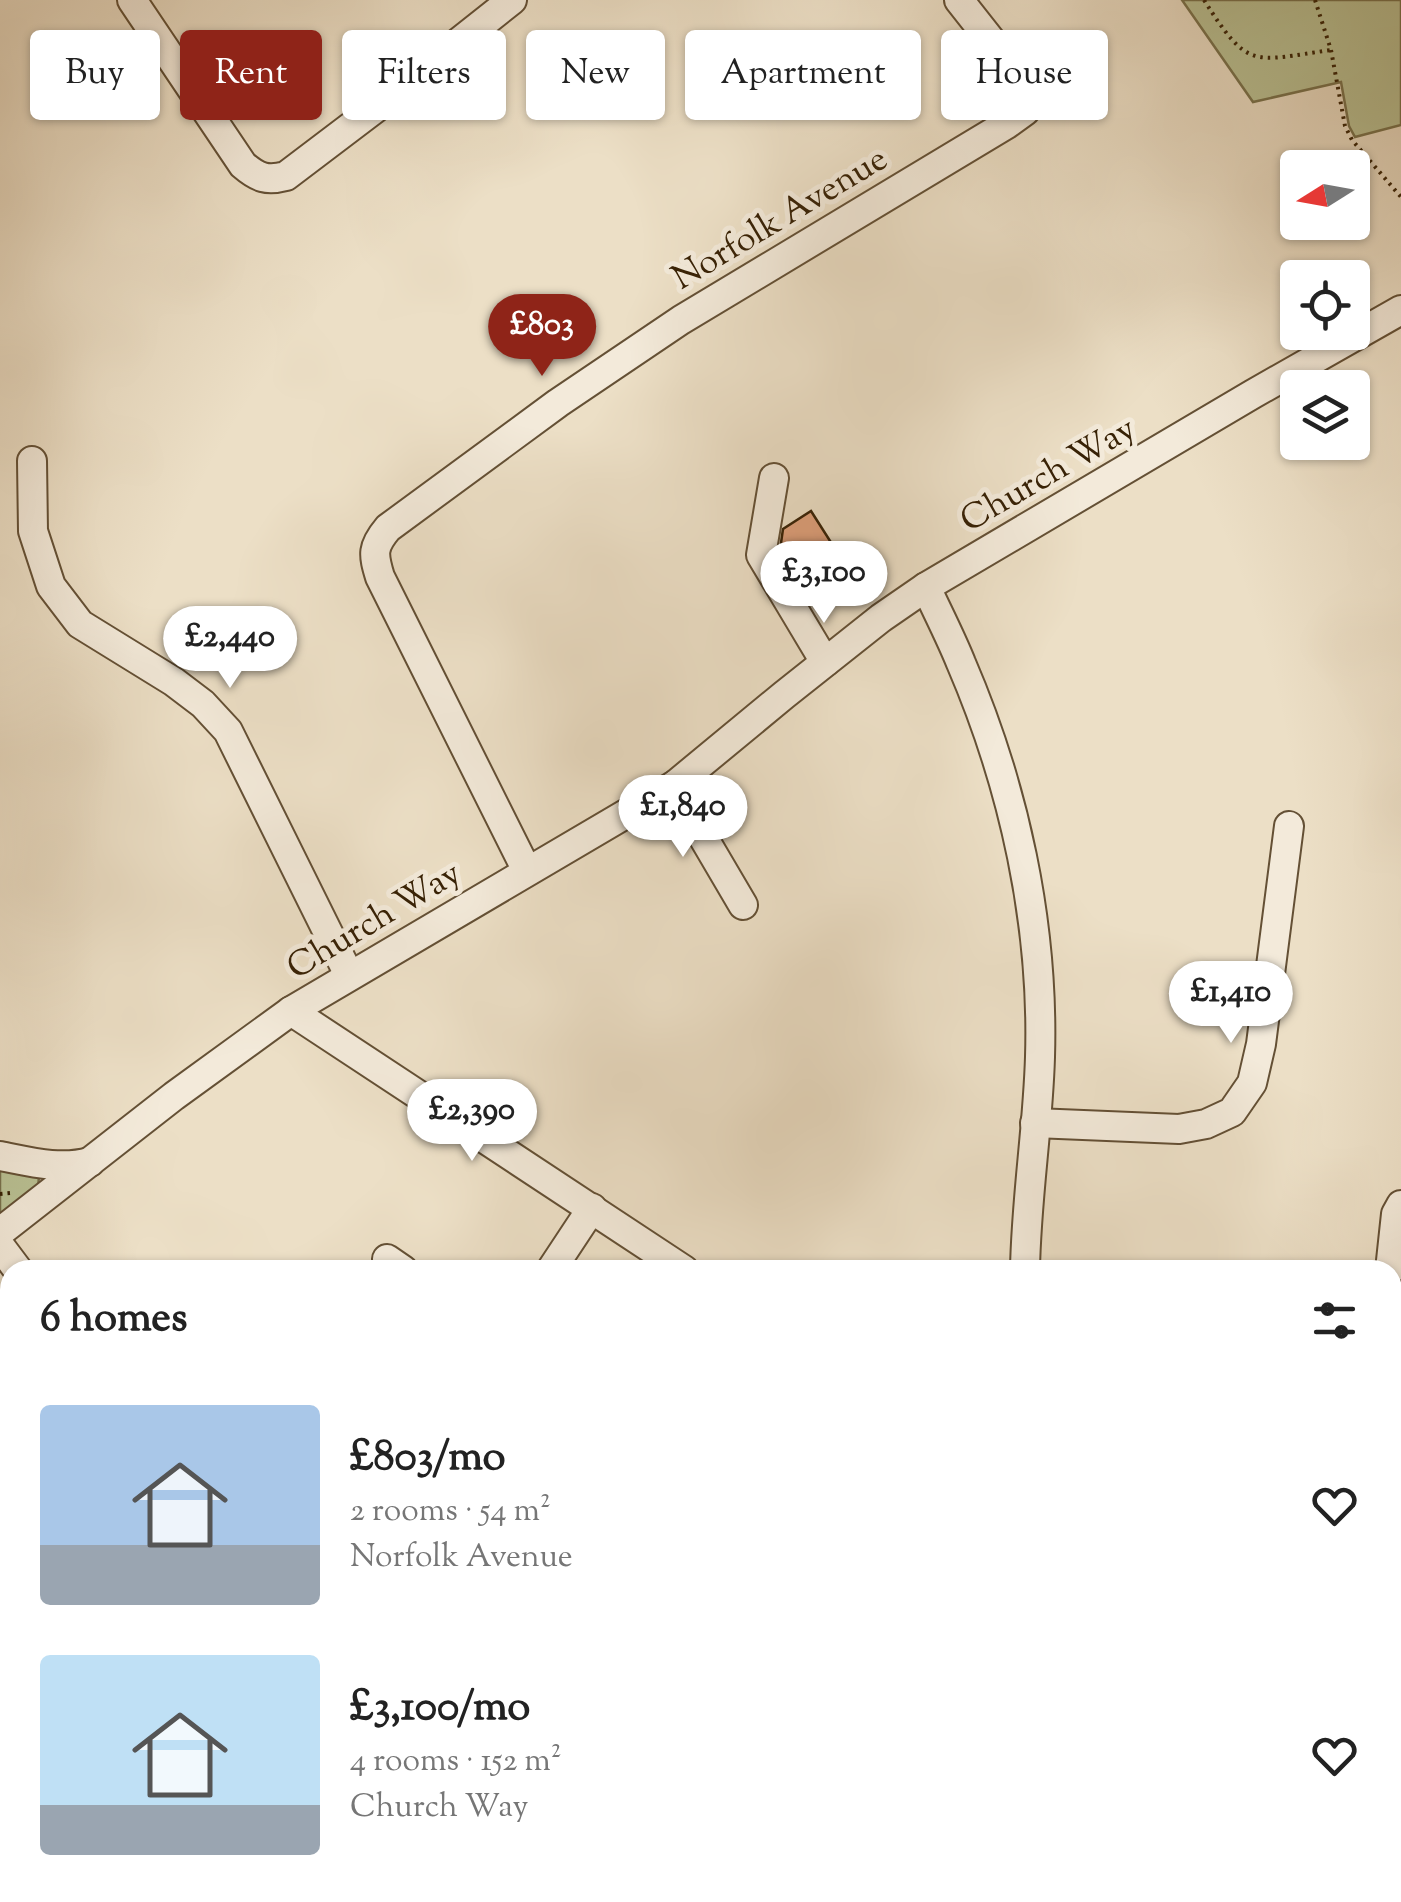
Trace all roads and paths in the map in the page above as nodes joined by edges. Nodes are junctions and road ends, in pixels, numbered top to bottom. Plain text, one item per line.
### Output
1 (132, 0) edge
2 (512, 0) edge
3 (959, 0) edge
4 (1204, 0) edge
5 (1316, 0) edge
6 (1331, 50) junction
7 (1401, 197) edge
8 (1401, 310) edge
9 (32, 460) dead end
10 (774, 478) dead end
11 (926, 587) junction
12 (826, 662) junction
13 (676, 785) junction
14 (1289, 826) dead end
15 (527, 871) junction
16 (743, 905) dead end
17 (350, 976) junction
18 (291, 1012) junction
19 (1035, 1123) junction
20 (0, 1156) edge
21 (92, 1161) junction
22 (29, 1162) junction
23 (40, 1202) junction
24 (1401, 1205) edge
25 (592, 1208) junction
26 (0, 1232) edge
27 (558, 1260) edge
28 (669, 1260) edge
29 (1026, 1260) edge
30 (1391, 1260) edge

1 - 2 street
3 - 15 street, Norfolk Avenue
4 - 6 path
5 - 6 path
6 - 7 path
8 - 11 street, Church Way
9 - 17 street
10 - 12 street
11 - 12 street, Church Way
11 - 19 street
12 - 13 street, Church Way
13 - 15 street, Church Way
13 - 16 street
14 - 19 street
15 - 17 street, Church Way
17 - 18 street, Church Way
18 - 21 street, Church Way
18 - 25 street
19 - 29 street
20 - 22 street
21 - 22 street
21 - 23 street, Church Way
22 - 23 street
23 - 26 street, Church Way
24 - 30 street
25 - 27 street
25 - 28 street

